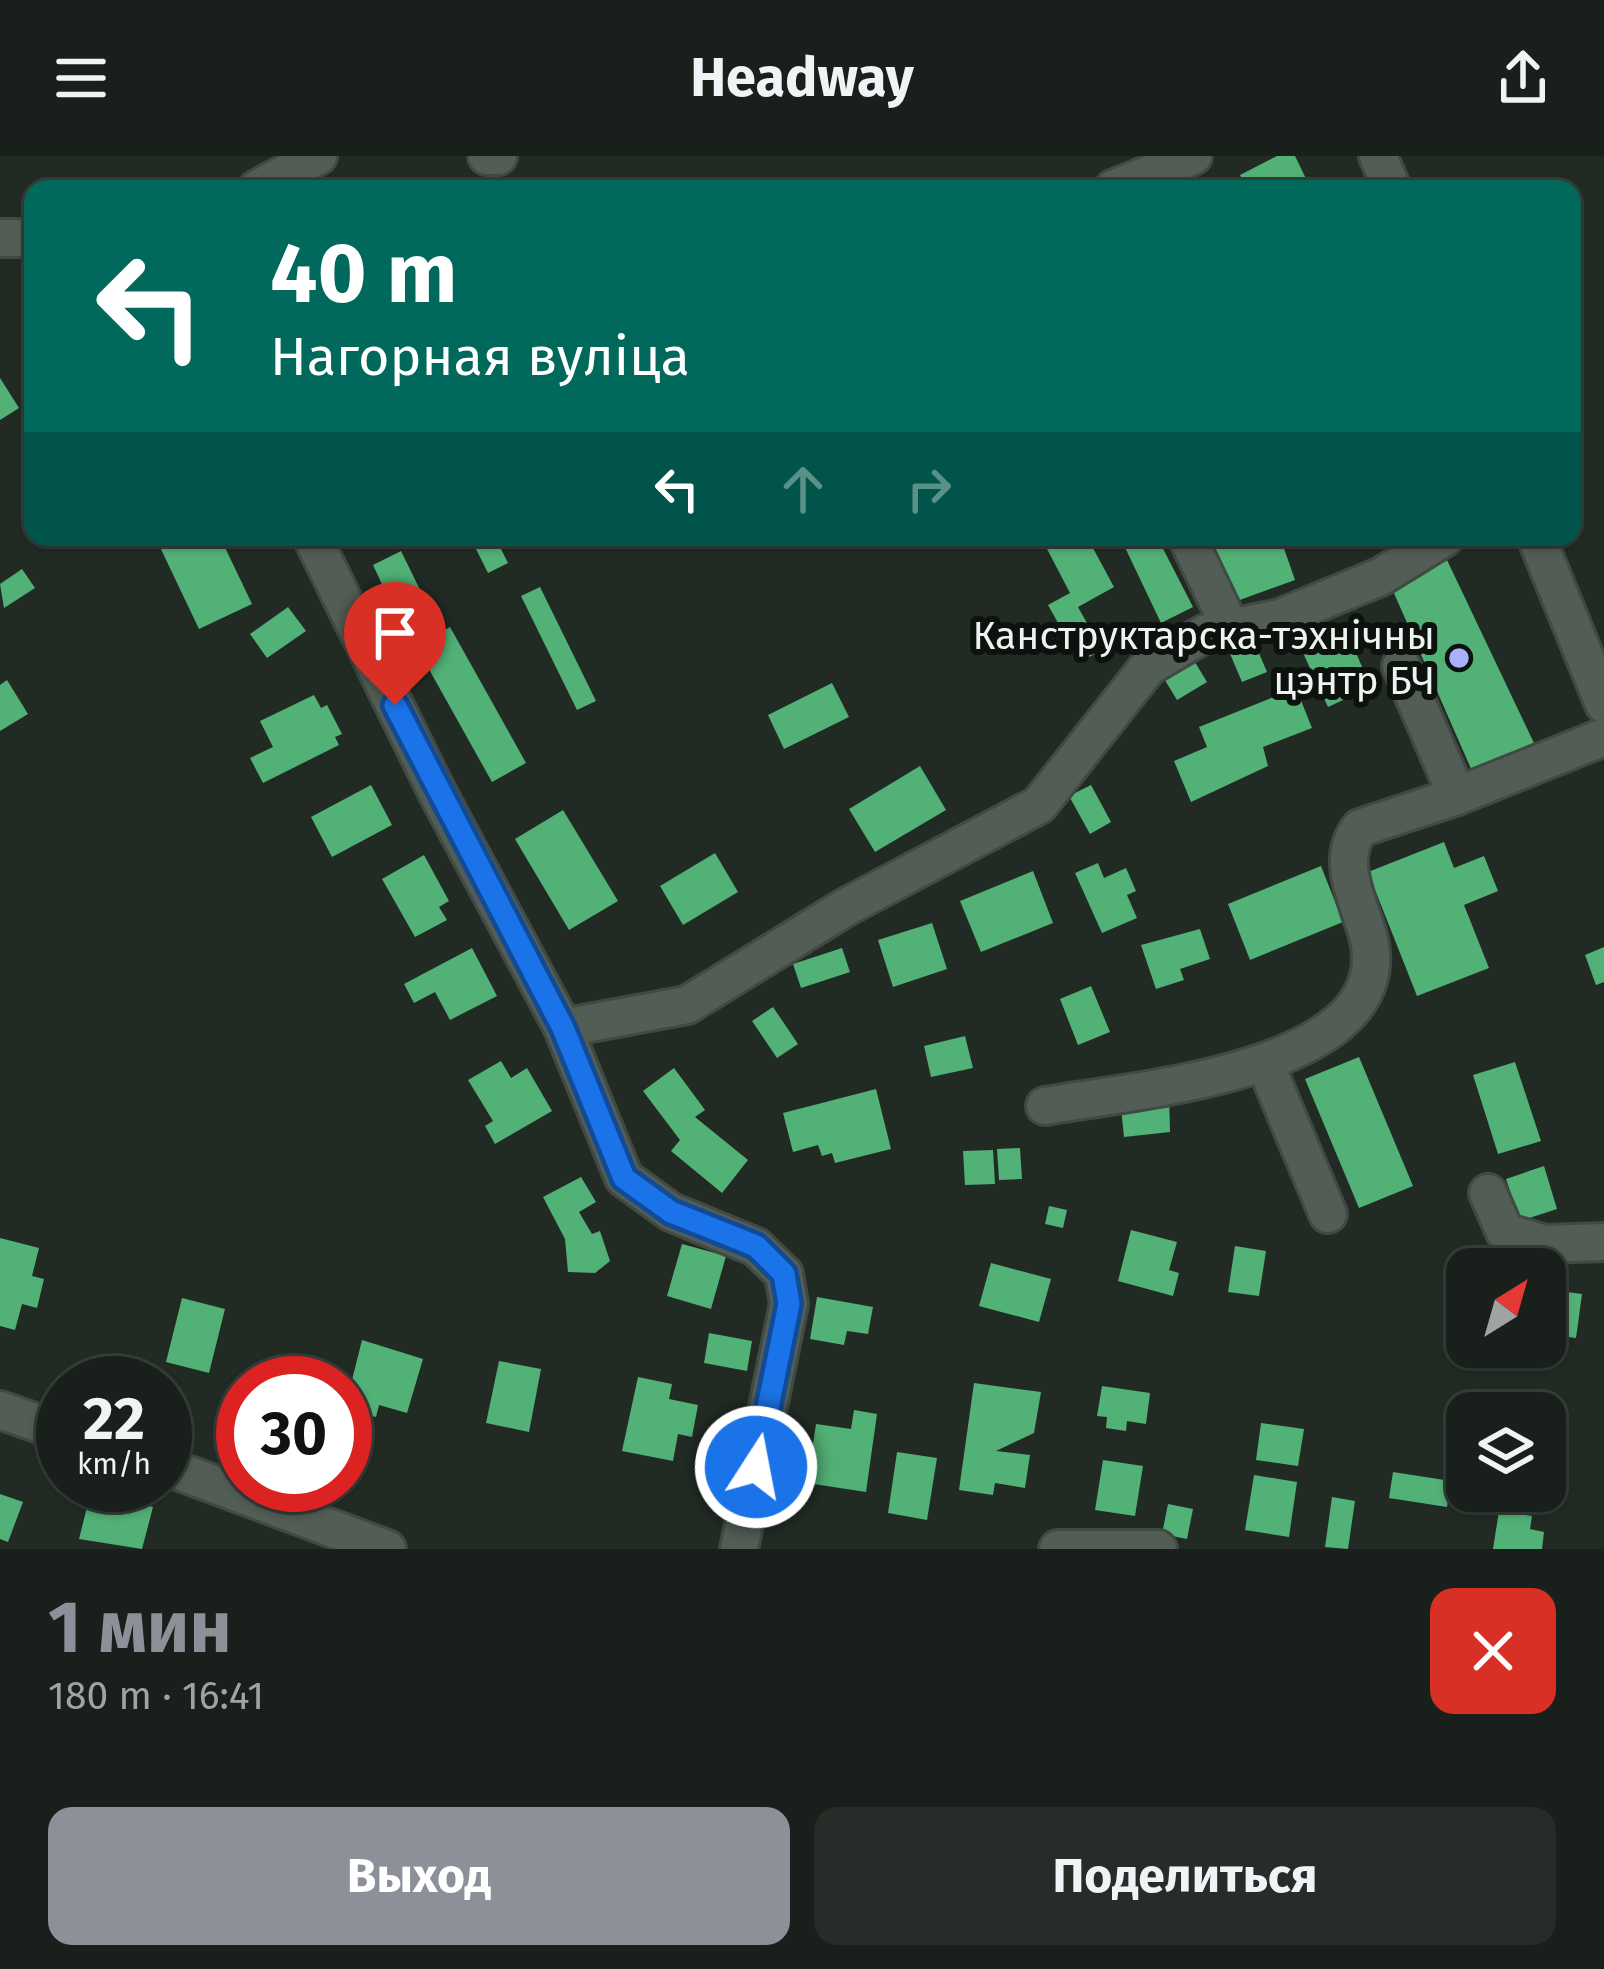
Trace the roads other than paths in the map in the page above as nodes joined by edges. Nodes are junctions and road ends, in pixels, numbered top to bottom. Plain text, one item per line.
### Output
1 (318, 156) edge
2 (488, 156) edge
3 (498, 156) edge
4 (1193, 156) edge
5 (274, 180) edge
6 (1135, 180) edge
7 (316, 546) edge
8 (1191, 546) edge
9 (1430, 546) edge
10 (1540, 546) edge
11 (1232, 629) junction
12 (1401, 666) dead end
13 (1604, 704) edge
14 (1604, 737) edge
15 (1457, 796) junction
16 (563, 1028) junction
17 (1266, 1066) junction
18 (1045, 1106) dead end
19 (1488, 1192) dead end
20 (1328, 1214) dead end
21 (1604, 1242) edge
22 (0, 1410) edge
23 (36, 1423) edge
24 (192, 1476) edge
25 (387, 1549) edge
26 (739, 1549) edge
27 (1058, 1549) edge
28 (1158, 1549) edge

1 - 5 street
2 - 3 street
4 - 6 street
7 - 16 street
8 - 11 street
9 - 11 street
10 - 13 street
11 - 16 street
12 - 15 street
14 - 15 street
15 - 17 street
16 - 26 street
17 - 18 street
17 - 20 street
19 - 21 street
22 - 23 street
24 - 25 street
27 - 28 street

